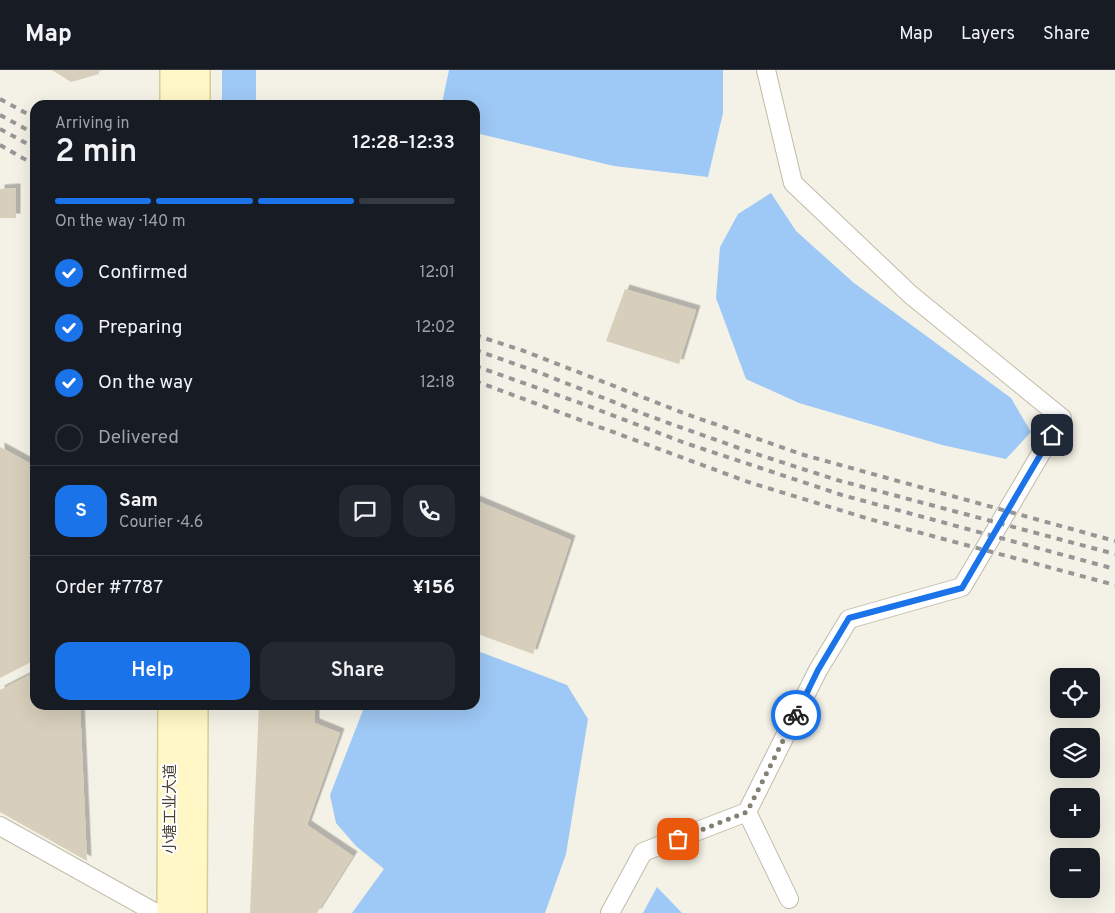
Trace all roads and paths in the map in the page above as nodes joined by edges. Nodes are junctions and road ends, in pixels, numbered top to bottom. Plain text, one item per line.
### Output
1 (173, 70) edge
2 (197, 70) edge
3 (766, 70) edge
4 (173, 100) edge
5 (197, 100) edge
6 (171, 710) edge
7 (195, 710) edge
8 (747, 812) junction
9 (0, 826) edge
10 (789, 899) dead end
11 (156, 913) edge
12 (170, 913) edge
13 (194, 913) edge
14 (610, 913) edge

1 - 4 main road
2 - 5 main road
3 - 8 street
6 - 12 main road, 小塘工业大道
7 - 13 main road, 小塘工业大道
8 - 10 street
8 - 14 street
9 - 11 street

